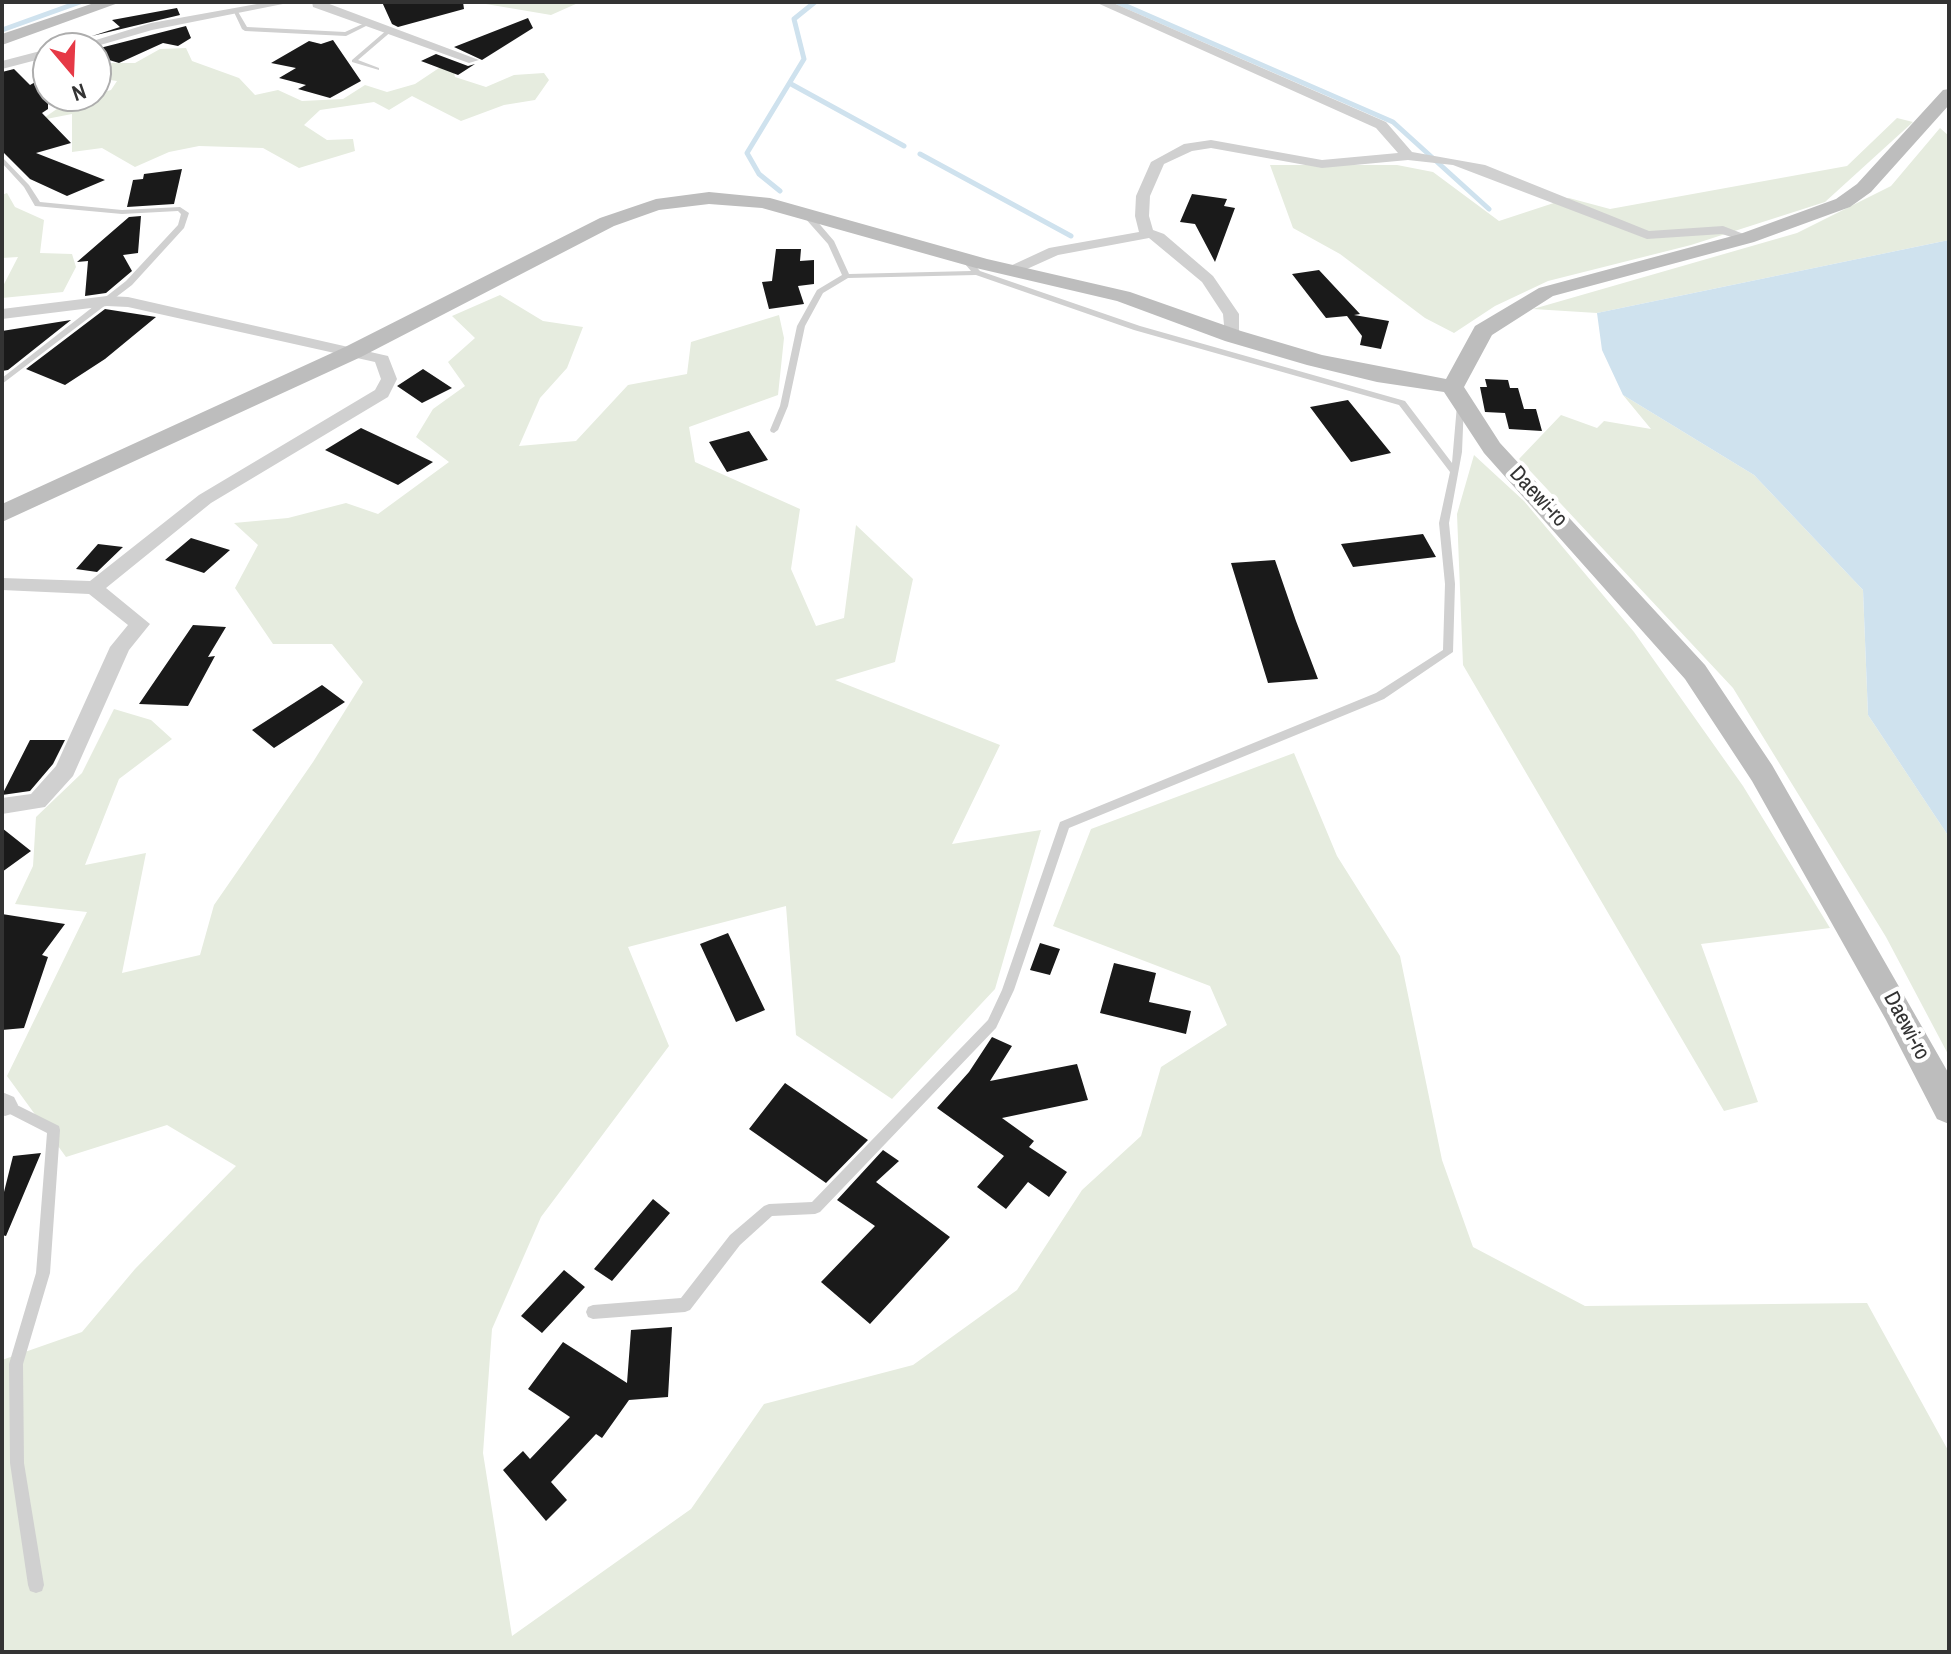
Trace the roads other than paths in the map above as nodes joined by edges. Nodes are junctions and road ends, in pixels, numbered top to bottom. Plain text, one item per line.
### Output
1 (113, 2) edge
2 (287, 2) edge
3 (318, 2) edge
4 (1101, 2) edge
5 (235, 11) junction
6 (369, 23) junction
7 (390, 30) junction
8 (112, 38) edge
9 (2, 40) edge
10 (32, 57) edge
11 (473, 60) dead end
12 (2, 65) edge
13 (377, 69) dead end
14 (1949, 94) edge
15 (1408, 156) junction
16 (2, 159) edge
17 (807, 215) junction
18 (1147, 233) junction
19 (1747, 238) junction
20 (970, 265) junction
21 (1013, 270) junction
22 (846, 276) junction
23 (107, 301) junction
24 (2, 314) edge
25 (1233, 336) junction
26 (353, 352) junction
27 (2, 382) edge
28 (1457, 396) junction
29 (774, 430) dead end
30 (1454, 472) junction
31 (2, 514) edge
32 (2, 584) edge
33 (94, 588) junction
34 (2, 806) edge
35 (3, 1104) edge
36 (1949, 1108) edge
37 (593, 1312) dead end
38 (36, 1585) dead end

1 - 9 street
2 - 5 street
3 - 6 street
4 - 15 street
5 - 6 lane
5 - 8 street
6 - 7 street
7 - 11 street
7 - 13 lane
10 - 12 street
14 - 19 street
15 - 18 street
15 - 19 street
16 - 23 lane
17 - 20 street
17 - 22 lane
17 - 26 street
18 - 21 street
18 - 25 street
19 - 28 street
20 - 21 street
20 - 22 lane
20 - 30 lane
21 - 25 street
22 - 29 lane
23 - 24 street
23 - 26 street
23 - 27 lane
25 - 28 street
26 - 31 street
26 - 33 street
28 - 30 lane
28 - 36 street, Daewi-ro
30 - 37 lane
32 - 33 street
33 - 34 street
35 - 38 lane

